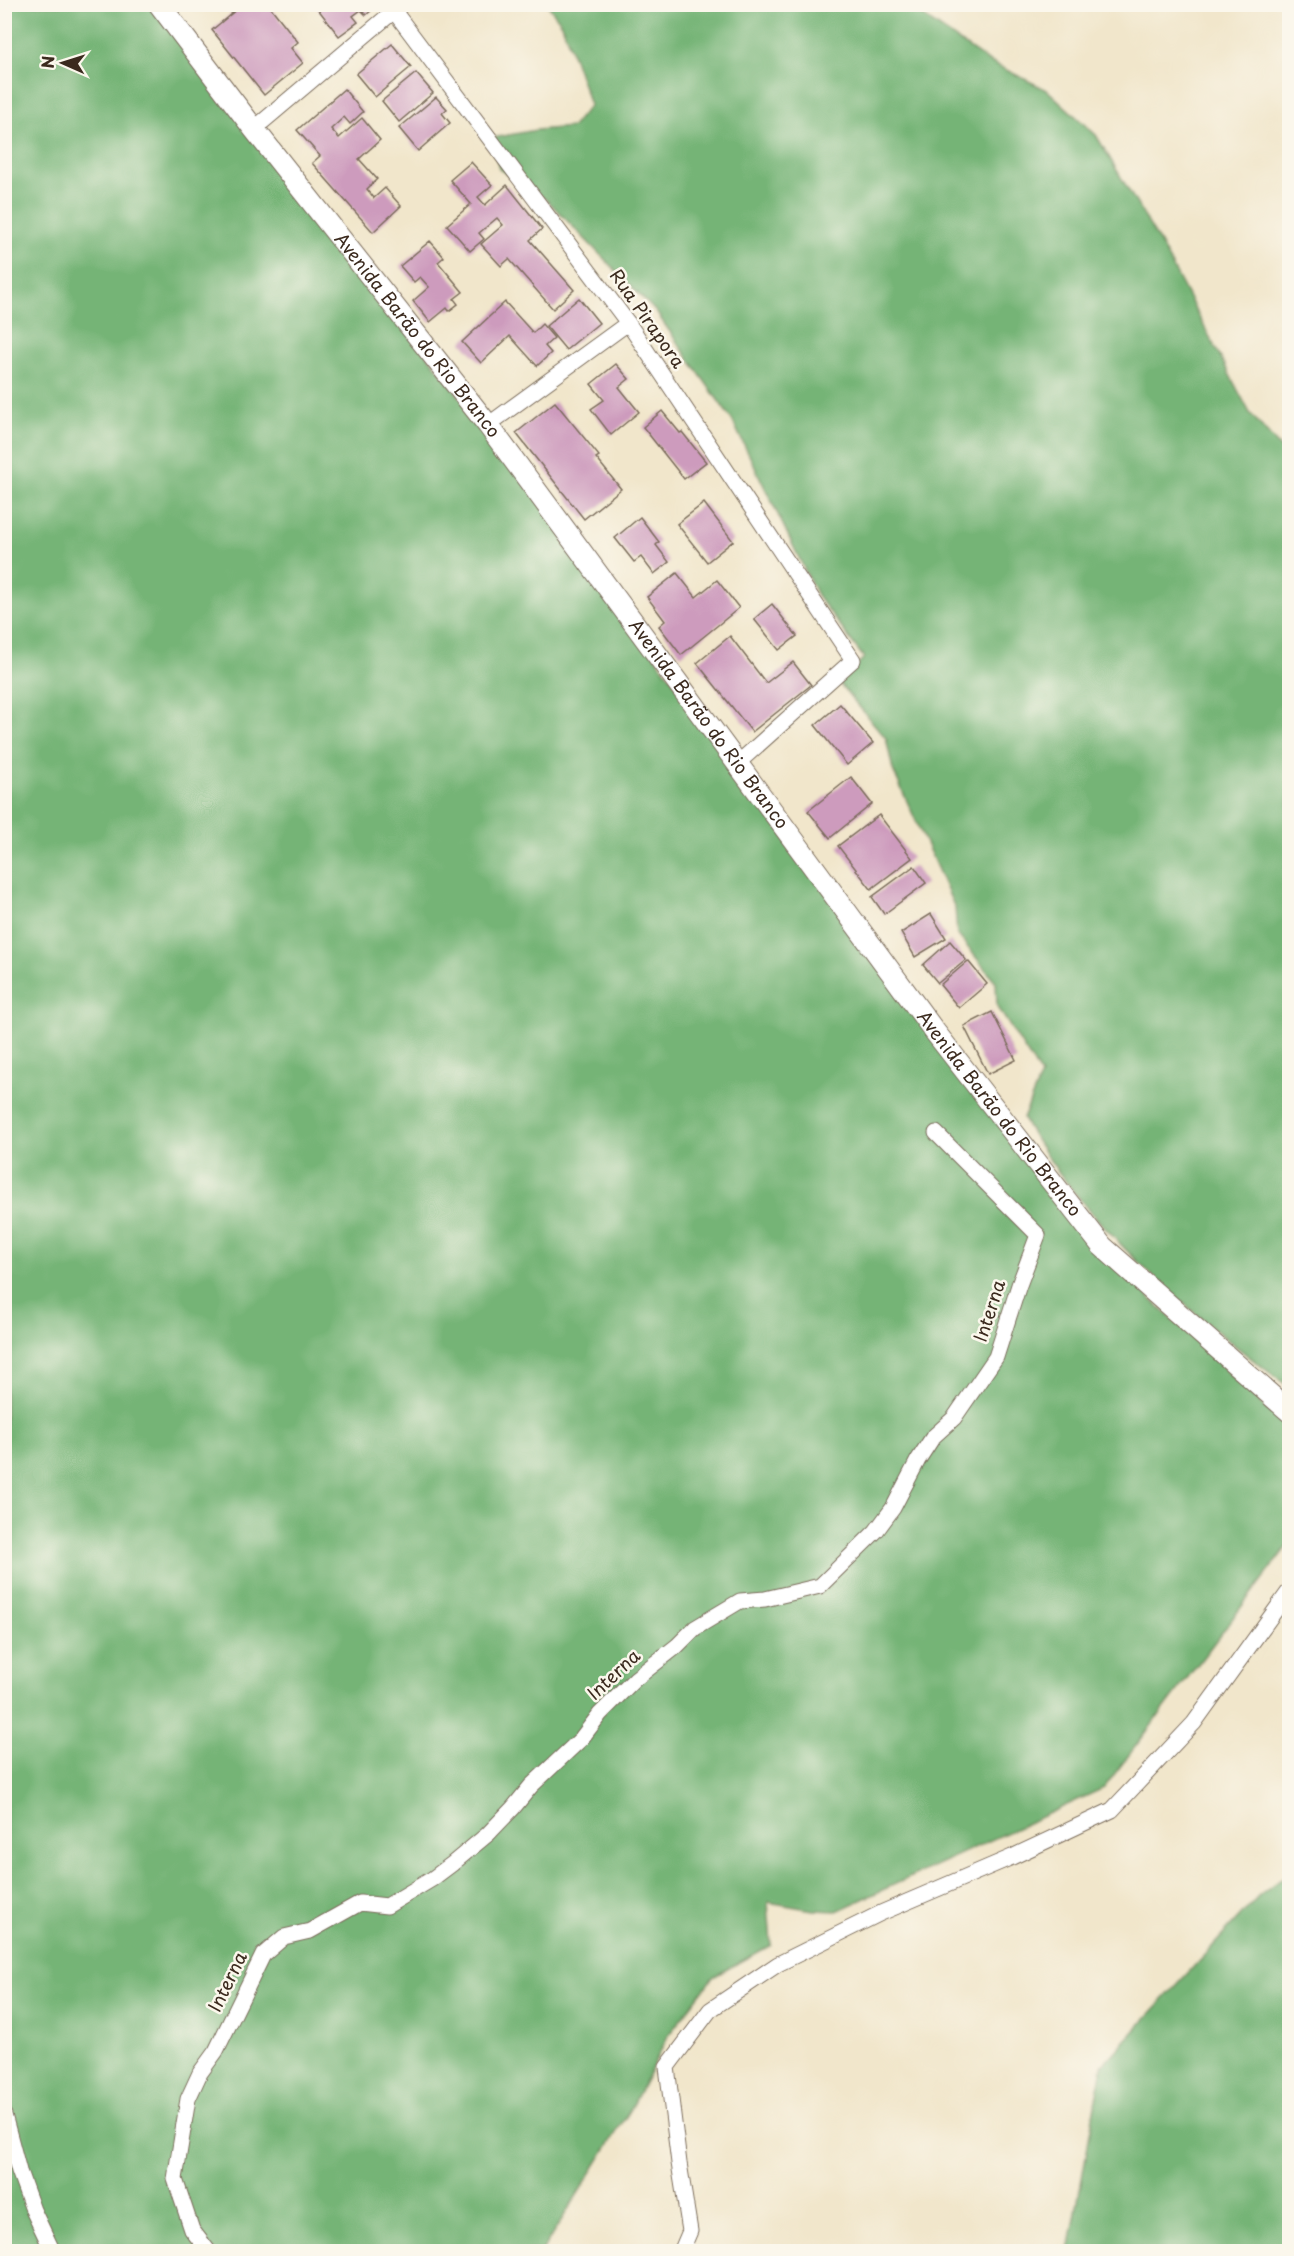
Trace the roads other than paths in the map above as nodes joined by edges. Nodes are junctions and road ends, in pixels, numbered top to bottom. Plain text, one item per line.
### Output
1 (159, 4) edge
2 (398, 8) edge
3 (254, 129) junction
4 (628, 324) junction
5 (488, 425) junction
6 (738, 763) junction
7 (936, 1133) dead end
8 (1290, 1412) edge
9 (1290, 1590) edge
10 (4, 2115) edge
11 (53, 2252) edge
12 (209, 2252) edge
13 (681, 2252) edge

1 - 3 street, Avenida Barão do Rio Branco
2 - 3 street
2 - 4 street, Rua Pirapora
3 - 5 street, Avenida Barão do Rio Branco
4 - 5 street
4 - 6 street, Rua Pirapora
5 - 6 street, Avenida Barão do Rio Branco
6 - 8 street, Avenida Barão do Rio Branco
7 - 12 street, Interna
9 - 13 street
10 - 11 street

